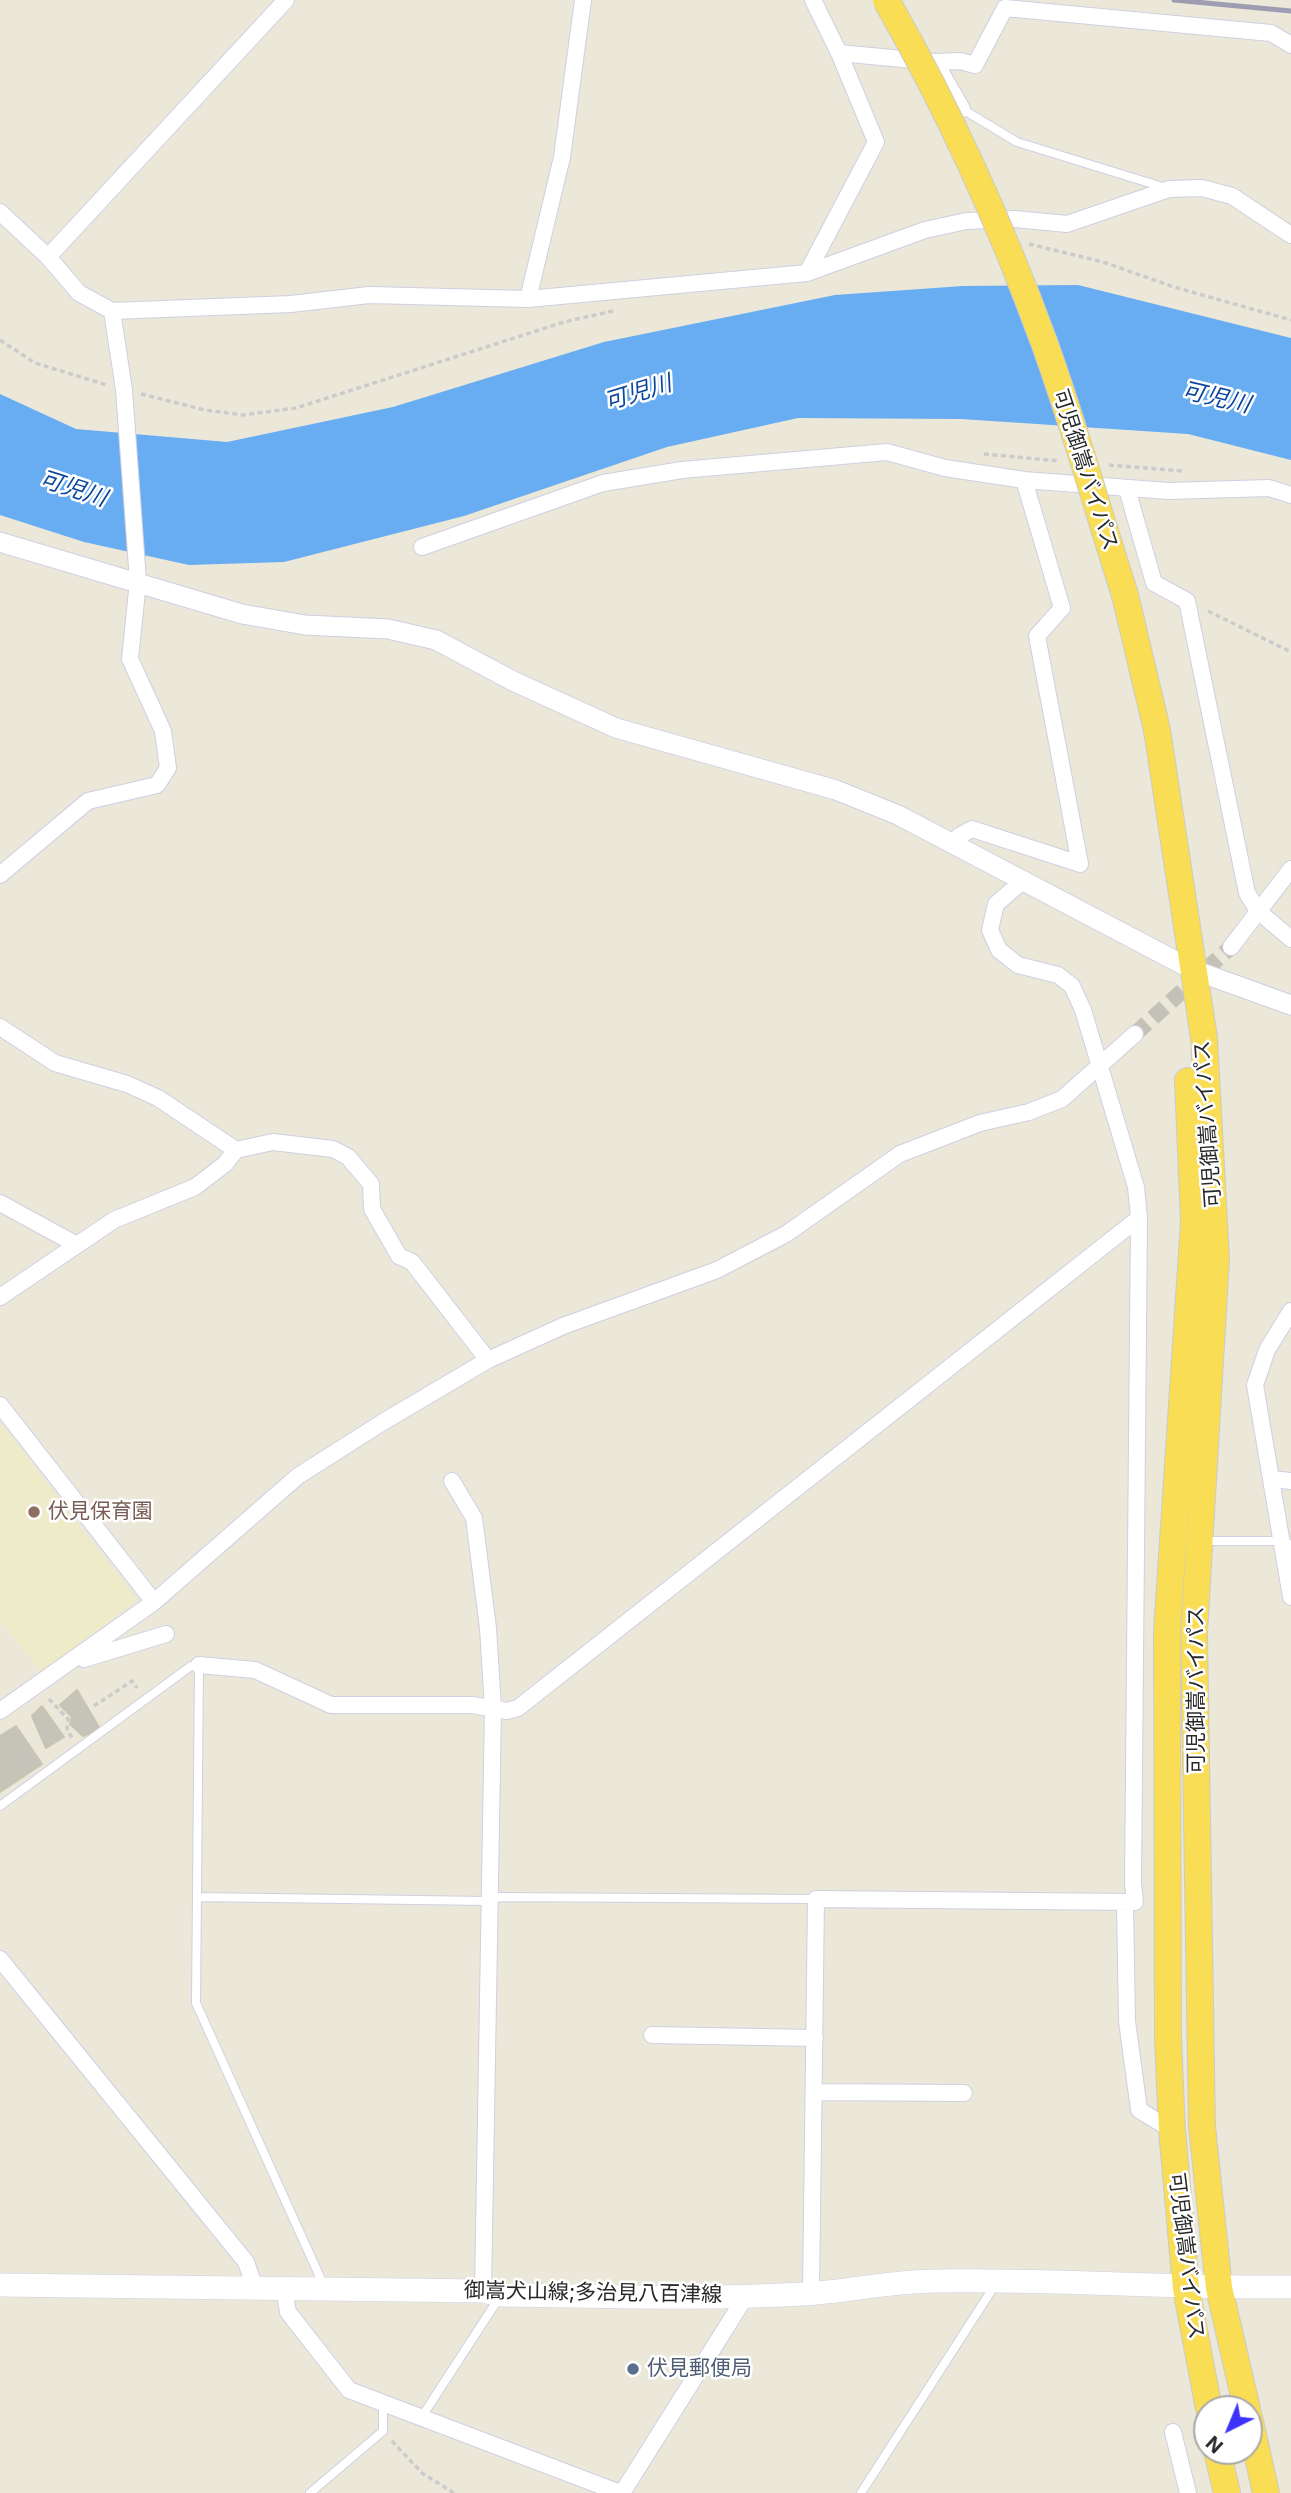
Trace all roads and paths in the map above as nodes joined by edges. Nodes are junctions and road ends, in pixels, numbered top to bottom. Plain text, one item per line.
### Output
1 (286, 0) edge
2 (583, 0) edge
3 (813, 0) edge
4 (886, 0) edge
5 (1291, 45) edge
6 (839, 52) junction
7 (935, 62) junction
8 (962, 109) joint
9 (1169, 189) junction
10 (0, 212) edge
11 (1291, 235) edge
12 (1017, 243) dead end
13 (48, 257) junction
14 (807, 273) junction
15 (528, 299) junction
16 (617, 310) dead end
17 (112, 311) junction
18 (1291, 320) edge
19 (0, 340) edge
20 (124, 390) junction
21 (1024, 480) junction
22 (1127, 489) junction
23 (1291, 495) edge
24 (0, 542) edge
25 (422, 547) dead end
26 (138, 581) junction
27 (1187, 601) junction
28 (1291, 652) edge
29 (956, 843) junction
30 (1291, 869) edge
31 (0, 875) edge
32 (1024, 880) junction
33 (1258, 911) junction
34 (1291, 939) edge
35 (1231, 947) tunnel mouth
36 (1192, 969) junction
37 (1291, 1004) edge
38 (0, 1027) edge
39 (1135, 1034) tunnel mouth
40 (1101, 1066) junction
41 (236, 1150) junction
42 (0, 1203) edge
43 (1139, 1218) junction
44 (77, 1245) junction
45 (7, 1284) edge
46 (0, 1297) edge
47 (1291, 1311) edge
48 (488, 1360) junction
49 (0, 1405) edge
50 (1272, 1479) junction
51 (452, 1481) dead end
52 (1291, 1481) edge
53 (1200, 1541) junction
54 (1287, 1543) edge
55 (1291, 1597) edge
56 (154, 1602) junction
57 (166, 1634) dead end
58 (71, 1663) junction
59 (199, 1665) junction
60 (38, 1687) junction
61 (147, 1701) junction
62 (94, 1706) dead end
63 (1, 1708) edge
64 (493, 1708) junction
65 (83, 1748) junction
66 (0, 1806) edge
67 (197, 1897) junction
68 (816, 1899) junction
69 (488, 1901) junction
70 (1125, 1903) junction
71 (0, 1959) edge
72 (652, 2035) dead end
73 (815, 2038) junction
74 (814, 2092) junction
75 (964, 2093) dead end
76 (1172, 2130) junction
77 (996, 2283) junction
78 (0, 2285) edge
79 (1291, 2287) edge
80 (255, 2288) junction
81 (1186, 2288) junction
82 (1219, 2288) junction
83 (284, 2289) junction
84 (325, 2289) junction
85 (491, 2293) junction
86 (811, 2294) junction
87 (746, 2296) junction
88 (1206, 2395) edge
89 (1244, 2395) edge
90 (383, 2404) junction
91 (421, 2418) junction
92 (383, 2431) junction
93 (1173, 2432) dead end
94 (1220, 2465) edge
95 (1260, 2465) edge
96 (310, 2493) edge
97 (454, 2493) edge
98 (621, 2493) edge
99 (861, 2493) edge
100 (1188, 2493) edge
101 (1227, 2493) edge
102 (1266, 2493) edge

1 - 13 street
2 - 15 street
3 - 6 street
4 - 36 highway, 可児御嵩バイパス, bridge
5 - 7 street
6 - 7 street
6 - 14 street
7 - 8 street
8 - 9 lane
9 - 11 street
9 - 14 street
10 - 13 street
12 - 18 path
13 - 17 street
14 - 15 street
15 - 17 street
16 - 20 path
17 - 20 street
19 - 20 path
20 - 26 street
21 - 22 street
21 - 25 street
21 - 29 street
22 - 23 street
22 - 27 street
24 - 26 street
26 - 29 street
26 - 31 street
27 - 28 path
27 - 33 street
29 - 32 street
30 - 33 street
32 - 36 street
32 - 40 street
33 - 34 street
33 - 35 street
36 - 37 street
36 - 53 highway, 可児御嵩バイパス
36 - 76 highway, 可児御嵩バイパス
38 - 41 street
39 - 40 street
40 - 43 street
40 - 48 street
41 - 44 street
41 - 48 street
42 - 44 street
43 - 64 street
43 - 70 street
44 - 45 street
45 - 46 street
47 - 50 street
48 - 56 street
49 - 56 street
50 - 52 street
50 - 54 street
51 - 64 street
53 - 54 lane
53 - 82 highway, 可児御嵩バイパス
54 - 55 street
56 - 58 street
57 - 58 street
58 - 60 street
59 - 61 lane
59 - 64 street
59 - 67 lane
60 - 63 street
60 - 65 path
61 - 62 path
61 - 65 lane
64 - 69 street
65 - 66 lane
67 - 69 lane
67 - 84 lane
68 - 69 lane
68 - 70 street
68 - 73 street
69 - 85 street
70 - 76 street
71 - 80 street
72 - 73 street
73 - 74 street
74 - 75 street
74 - 86 street
76 - 81 highway, 可児御嵩バイパス
77 - 81 main road, 御嵩犬山線;多治見八百津線
77 - 86 main road, 御嵩犬山線;多治見八百津線
77 - 99 lane
78 - 80 main road, 御嵩犬山線;多治見八百津線
79 - 82 main road, 御嵩犬山線;多治見八百津線
80 - 83 main road, 御嵩犬山線;多治見八百津線
81 - 82 main road, 御嵩犬山線;多治見八百津線
81 - 88 highway, 可児御嵩バイパス
82 - 89 highway, 可児御嵩バイパス
83 - 84 main road, 御嵩犬山線;多治見八百津線
83 - 90 street
84 - 85 main road, 御嵩犬山線;多治見八百津線
85 - 87 main road, 御嵩犬山線;多治見八百津線
85 - 91 lane
86 - 87 main road, 御嵩犬山線;多治見八百津線
87 - 98 street
90 - 91 street
90 - 92 lane
91 - 98 street
92 - 96 lane
92 - 97 path
93 - 100 street
94 - 101 highway
95 - 102 highway

